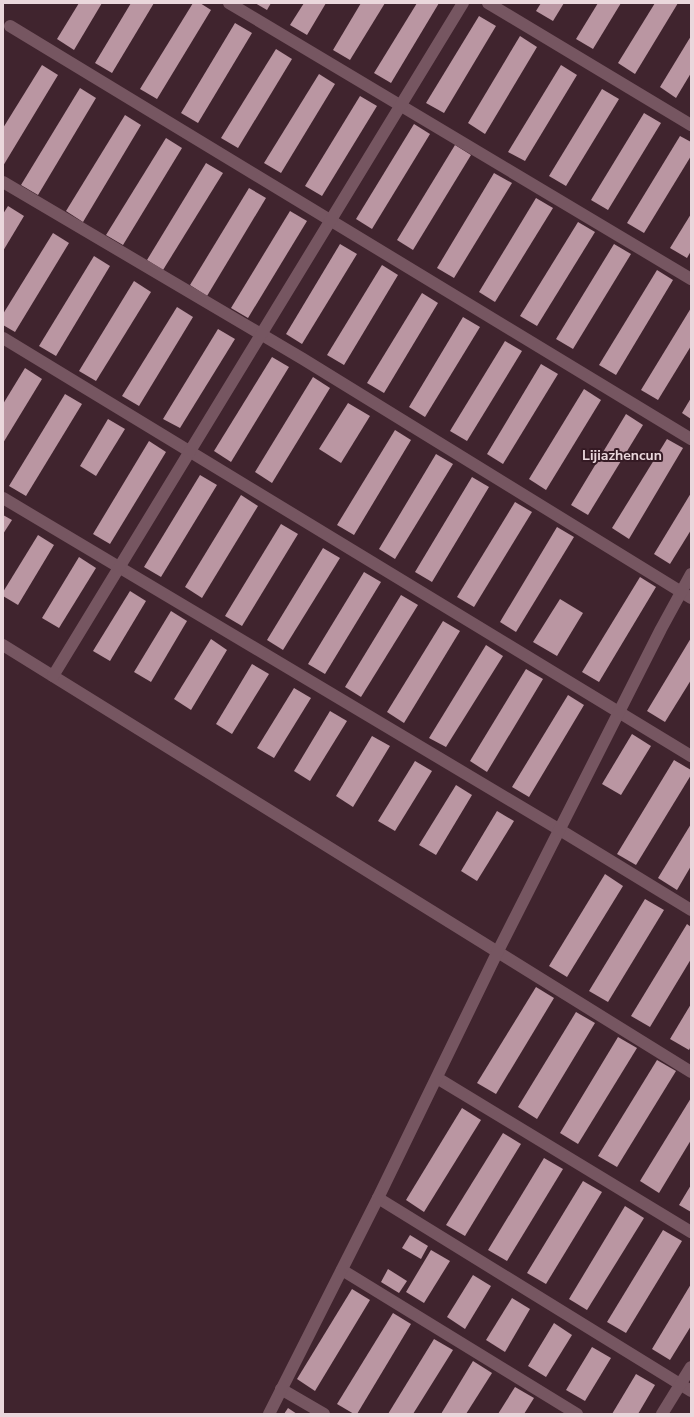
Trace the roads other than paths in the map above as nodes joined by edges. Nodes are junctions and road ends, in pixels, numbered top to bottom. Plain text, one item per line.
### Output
1 (229, 3) edge
2 (463, 3) edge
3 (488, 3) edge
4 (10, 26) dead end
5 (400, 105) junction
6 (691, 125) edge
7 (3, 182) edge
8 (330, 220) junction
9 (691, 279) edge
10 (261, 335) junction
11 (3, 338) edge
12 (691, 438) edge
13 (190, 451) junction
14 (3, 498) edge
15 (119, 567) junction
16 (691, 574) edge
17 (686, 595) edge
18 (3, 645) edge
19 (53, 676) junction
20 (619, 714) junction
21 (691, 756) edge
22 (560, 830) junction
23 (691, 910) edge
24 (497, 953) junction
25 (691, 1072) edge
26 (437, 1078) junction
27 (378, 1198) junction
28 (691, 1232) edge
29 (342, 1270) junction
30 (691, 1367) edge
31 (680, 1385) junction
32 (282, 1389) junction
33 (691, 1392) edge
34 (269, 1414) edge
35 (324, 1414) edge
36 (577, 1414) edge
37 (662, 1414) edge

1 - 5 street
2 - 5 street
3 - 6 street
4 - 8 street
5 - 8 street
5 - 9 street
7 - 10 street
8 - 10 street
8 - 12 street
10 - 13 street
10 - 17 street
11 - 13 street
13 - 15 street
13 - 20 street
14 - 15 street
15 - 19 street
15 - 22 street
16 - 17 street
17 - 20 street
18 - 19 street
19 - 24 street
20 - 21 street
20 - 22 street
22 - 23 street
22 - 24 street
24 - 25 street
24 - 26 street
26 - 27 street
26 - 28 street
27 - 29 street
27 - 31 street
29 - 32 street
29 - 36 street
30 - 31 street
31 - 33 street
31 - 37 street
32 - 34 street
32 - 35 street

